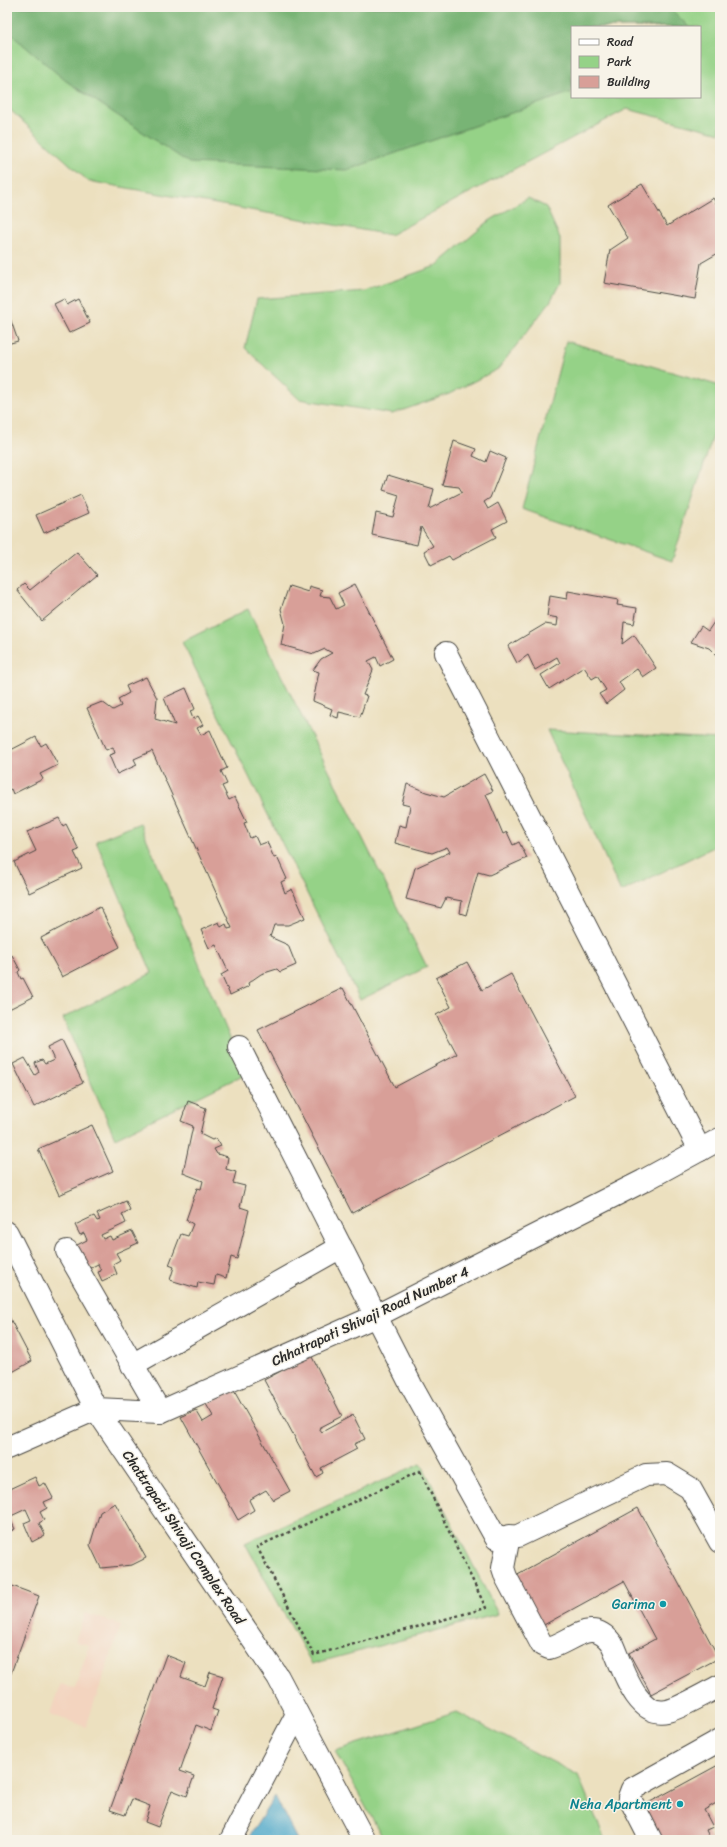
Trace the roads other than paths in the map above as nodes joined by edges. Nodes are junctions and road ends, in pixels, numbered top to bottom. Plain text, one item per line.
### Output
1 (446, 653) dead end
2 (239, 1047) dead end
3 (720, 1139) edge
4 (700, 1150) junction
5 (7, 1233) edge
6 (341, 1247) junction
7 (67, 1251) dead end
8 (376, 1316) junction
9 (132, 1365) junction
10 (96, 1409) junction
11 (160, 1412) junction
12 (7, 1448) edge
13 (509, 1536) junction
14 (720, 1542) edge
15 (720, 1686) edge
16 (297, 1714) junction
17 (720, 1740) edge
18 (231, 1840) edge
19 (364, 1840) edge
20 (651, 1840) edge

1 - 4 street
2 - 6 street
3 - 4 street, Chhatrapati Shivaji Road Number 4
4 - 8 street, Chhatrapati Shivaji Road Number 4
5 - 10 street, Chattrapati Shivaji Complex Road
6 - 8 street
6 - 9 street
7 - 9 street
8 - 11 street, Chhatrapati Shivaji Road Number 4
8 - 13 street
9 - 11 street
10 - 11 street, Chhatrapati Shivaji Road Number 4
10 - 12 street, Chhatrapati Shivaji Road Number 4
10 - 16 street, Chattrapati Shivaji Complex Road
13 - 14 street
13 - 15 street
16 - 18 street
16 - 19 street, Chattrapati Shivaji Complex Road
17 - 20 street

